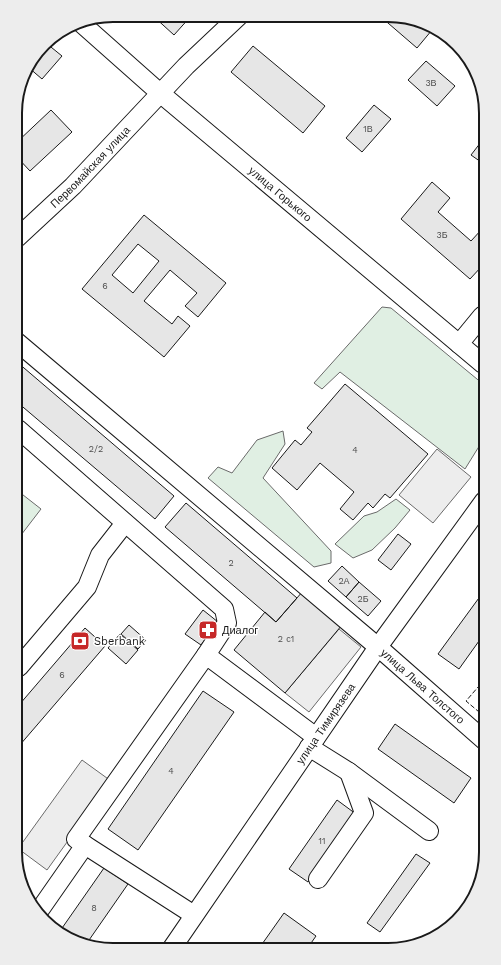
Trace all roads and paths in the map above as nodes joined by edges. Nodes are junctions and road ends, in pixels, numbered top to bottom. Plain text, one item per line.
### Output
1 (233, 22) edge
2 (85, 27) edge
3 (160, 92) junction
4 (22, 233) edge
5 (479, 320) edge
6 (459, 344) junction
7 (22, 346) edge
8 (479, 361) edge
9 (22, 436) edge
10 (479, 508) edge
11 (125, 523) junction
12 (378, 646) junction
13 (206, 655) junction
14 (22, 663) edge
15 (479, 736) edge
16 (313, 742) junction
17 (349, 772) junction
18 (429, 831) dead end
19 (85, 845) junction
20 (318, 880) dead end
21 (41, 908) edge
22 (194, 915) junction
23 (175, 943) edge

1 - 3 street, Первомайская улица
2 - 3 street, улица Горького
3 - 4 street, Первомайская улица
3 - 6 street, улица Горького
5 - 6 street
6 - 8 street, улица Горького
7 - 12 street, улица Льва Толстого
9 - 11 street
10 - 12 street, улица Тимирязева
11 - 13 street
11 - 14 street
12 - 15 street, улица Льва Толстого
12 - 16 street, улица Тимирязева
13 - 16 street
13 - 19 street
16 - 17 street
16 - 22 street, улица Тимирязева
17 - 18 street
17 - 20 street
19 - 21 street
19 - 22 street
22 - 23 street, улица Тимирязева

